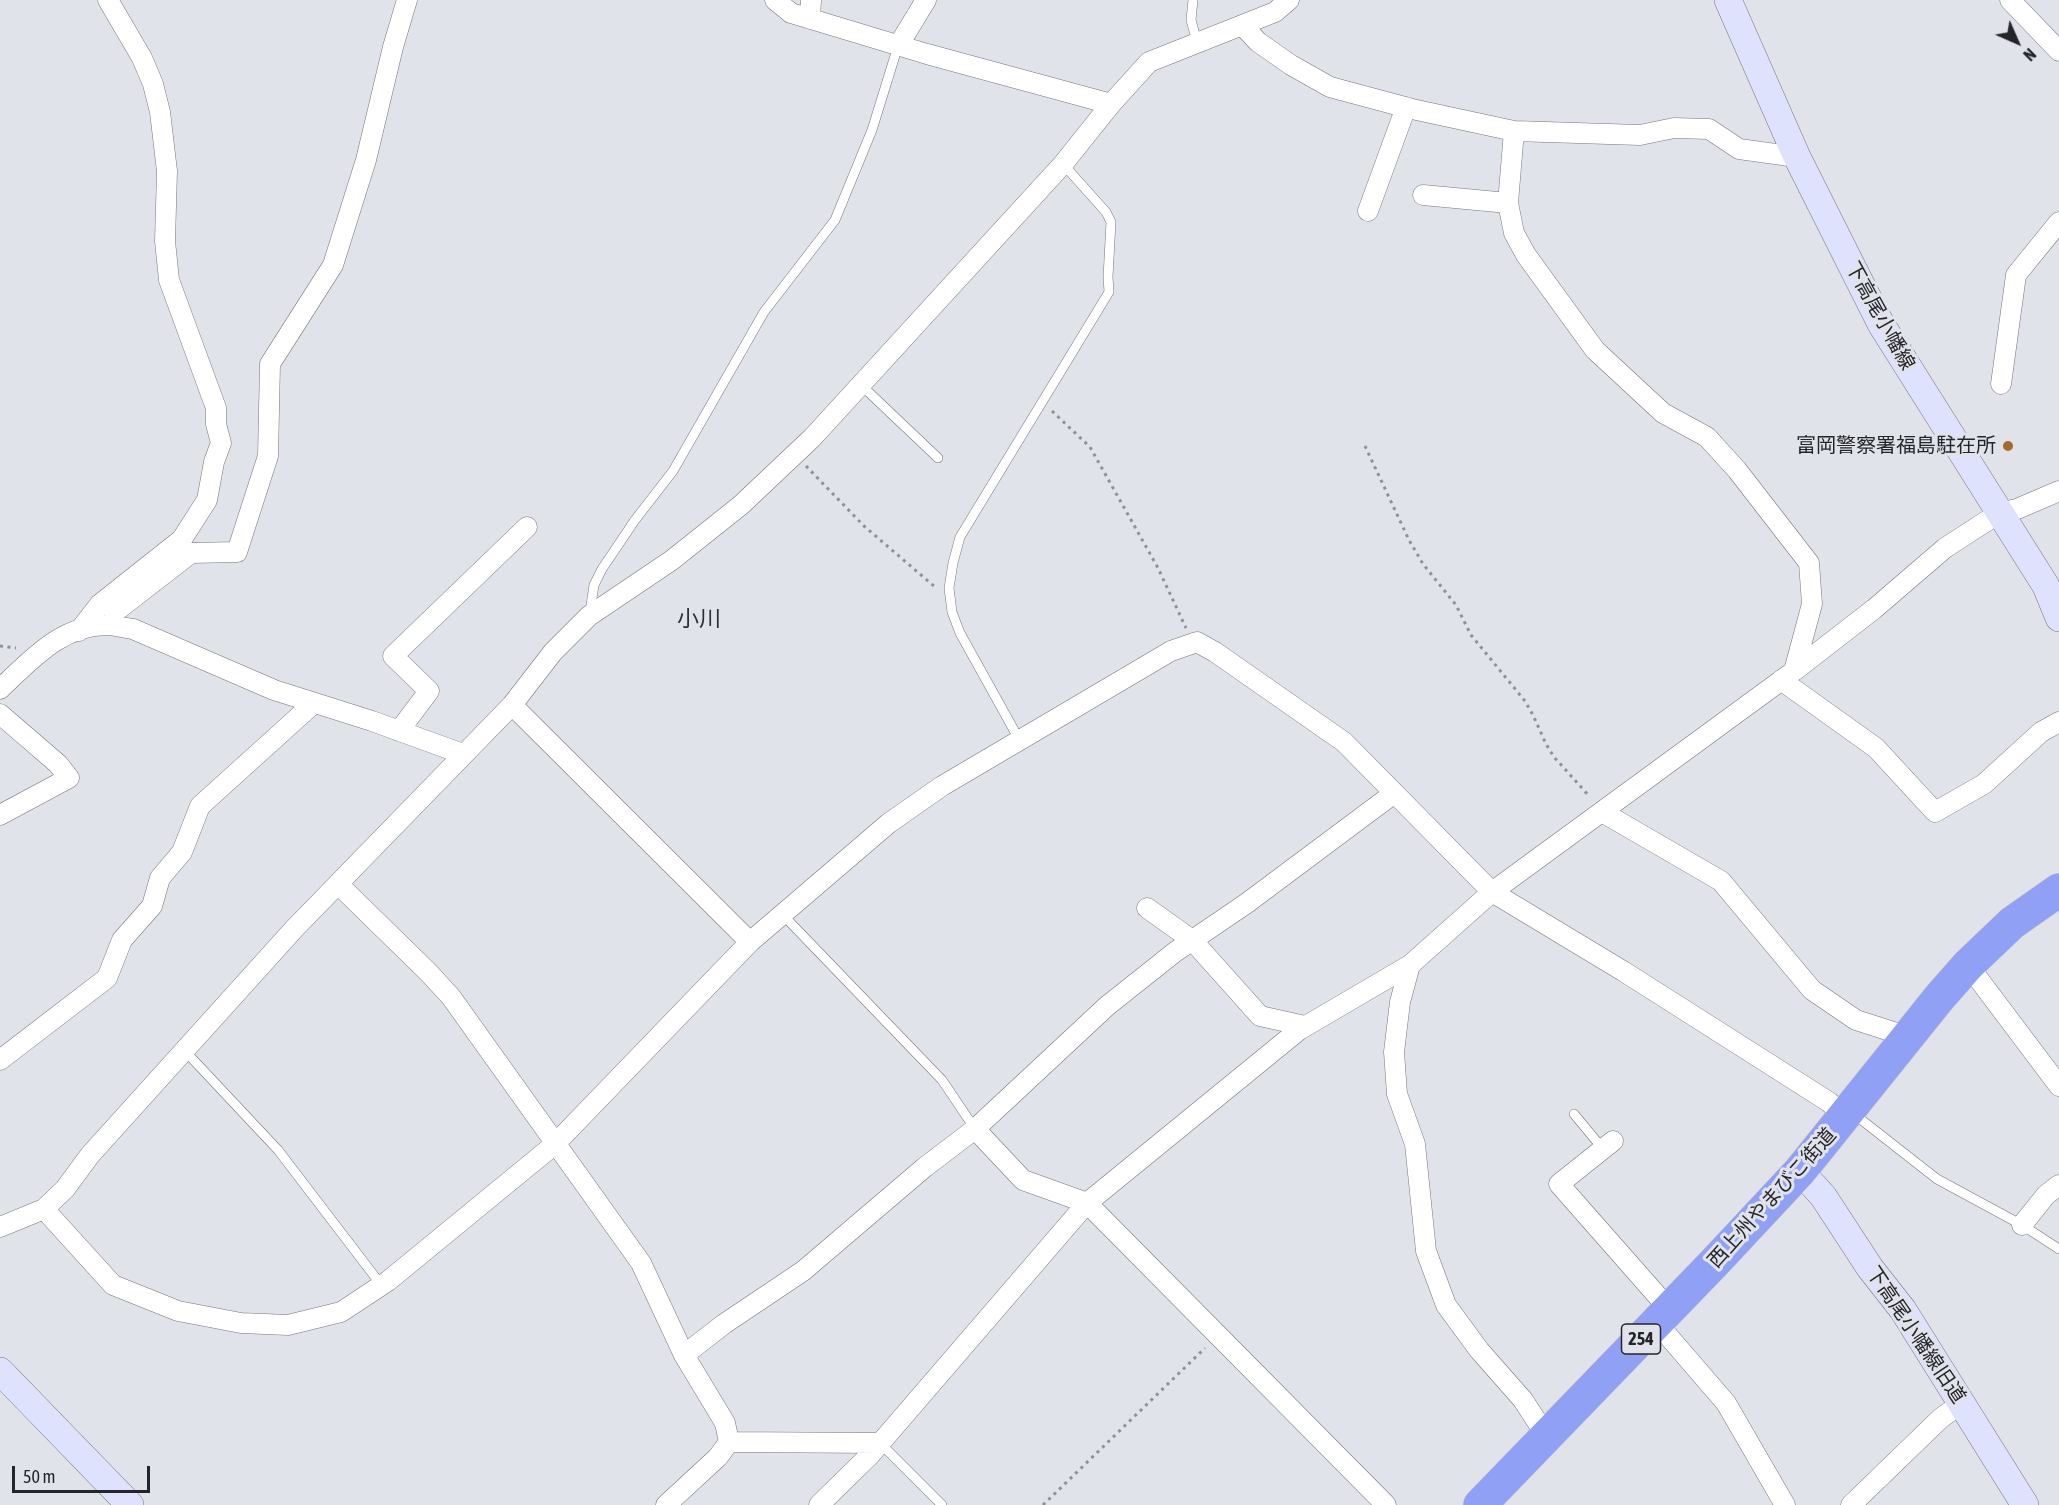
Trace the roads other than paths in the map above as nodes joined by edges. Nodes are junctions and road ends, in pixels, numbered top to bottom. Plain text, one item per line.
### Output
1 (108, 0) edge
2 (407, 0) edge
3 (775, 0) edge
4 (926, 0) edge
5 (1193, 0) edge
6 (1289, 0) edge
7 (1728, 0) edge
8 (2016, 2) edge
9 (811, 10) edge
10 (1243, 26) junction
11 (1197, 42) junction
12 (898, 46) junction
13 (2059, 51) edge
14 (1111, 104) junction
15 (1406, 107) junction
16 (1514, 131) junction
17 (1797, 157) junction
18 (1063, 164) junction
19 (1423, 195) dead end
20 (1508, 203) junction
21 (1368, 211) dead end
22 (2059, 222) edge
23 (860, 384) junction
24 (2001, 384) dead end
25 (938, 458) dead end
26 (2059, 491) edge
27 (1999, 513) junction
28 (527, 527) dead end
29 (100, 604) junction
30 (589, 616) junction
31 (2059, 618) edge
32 (80, 631) junction
33 (1787, 675) junction
34 (0, 689) edge
35 (314, 703) junction
36 (512, 705) junction
37 (0, 714) edge
38 (2059, 722) edge
39 (399, 731) junction
40 (1020, 741) junction
41 (462, 754) junction
42 (1393, 794) junction
43 (1602, 812) junction
44 (0, 815) edge
45 (338, 884) junction
46 (2059, 890) edge
47 (1492, 892) junction
48 (1147, 908) dead end
49 (783, 915) junction
50 (1192, 940) junction
51 (750, 942) junction
52 (1410, 965) junction
53 (1968, 965) junction
54 (1305, 1026) junction
55 (1909, 1037) junction
56 (185, 1051) junction
57 (0, 1060) edge
58 (2059, 1086) edge
59 (1848, 1113) junction
60 (1574, 1114) dead end
61 (975, 1129) junction
62 (555, 1144) junction
63 (1608, 1145) joint
64 (1800, 1171) junction
65 (2059, 1185) edge
66 (1087, 1203) junction
67 (44, 1209) junction
68 (2022, 1225) junction
69 (0, 1227) edge
70 (2059, 1249) edge
71 (382, 1286) junction
72 (1663, 1316) junction
73 (684, 1355) junction
74 (0, 1371) edge
75 (1962, 1403) junction
76 (1547, 1437) junction
77 (729, 1442) junction
78 (880, 1443) junction
79 (130, 1505) edge
80 (666, 1505) edge
81 (819, 1505) edge
82 (942, 1505) edge
83 (1386, 1505) edge
84 (1480, 1505) edge
85 (1785, 1505) edge
86 (1851, 1505) edge
87 (2025, 1505) edge

1 - 29 street
2 - 29 street
3 - 9 street
4 - 12 street
5 - 11 lane
6 - 10 street
7 - 17 main road, 下高尾小幡線
8 - 13 street
9 - 12 street
10 - 11 street
10 - 15 street
11 - 14 street
12 - 14 street
12 - 30 lane
14 - 18 street
15 - 16 street
15 - 21 street
16 - 17 street
16 - 20 street
17 - 27 main road, 下高尾小幡線
18 - 23 street
18 - 40 lane
19 - 20 street
20 - 33 street
22 - 24 street
23 - 25 lane
23 - 30 street
26 - 27 street
27 - 31 main road, 下高尾小幡線
27 - 33 street
28 - 39 street
29 - 32 street
30 - 36 street
32 - 34 street
32 - 35 street
33 - 38 street
33 - 43 street
35 - 39 street
35 - 57 street
36 - 41 street
36 - 51 street
37 - 44 street
39 - 41 street
40 - 42 street
40 - 49 street
41 - 45 street
42 - 47 street
42 - 50 street
43 - 47 street
43 - 55 street
45 - 56 street
45 - 62 street
46 - 53 highway, 西上州やまびこ街道 / 254
47 - 52 street
47 - 59 street
48 - 50 street
49 - 51 street
49 - 61 lane
50 - 54 street
50 - 61 street
51 - 62 street
52 - 54 street
52 - 76 street
53 - 55 highway, 西上州やまびこ街道 / 254
53 - 58 street
54 - 66 street
55 - 59 highway, 西上州やまびこ街道 / 254
56 - 67 street
56 - 71 lane
59 - 64 highway, 西上州やまびこ街道 / 254
59 - 68 lane
60 - 63 lane
61 - 66 street
61 - 73 street
62 - 71 street
62 - 73 street
63 - 72 street
64 - 72 highway, 西上州やまびこ街道 / 254
64 - 75 main road, 下高尾小幡線旧道
65 - 68 street
66 - 78 street
66 - 83 street
67 - 69 street
67 - 71 street
68 - 70 lane
72 - 76 highway, 西上州やまびこ街道 / 254
72 - 85 street
73 - 77 street
74 - 79 main road
75 - 86 street
75 - 87 main road, 下高尾小幡線旧道
76 - 84 highway, 西上州やまびこ街道 / 254
77 - 78 street
77 - 80 street
78 - 81 street
78 - 82 lane

